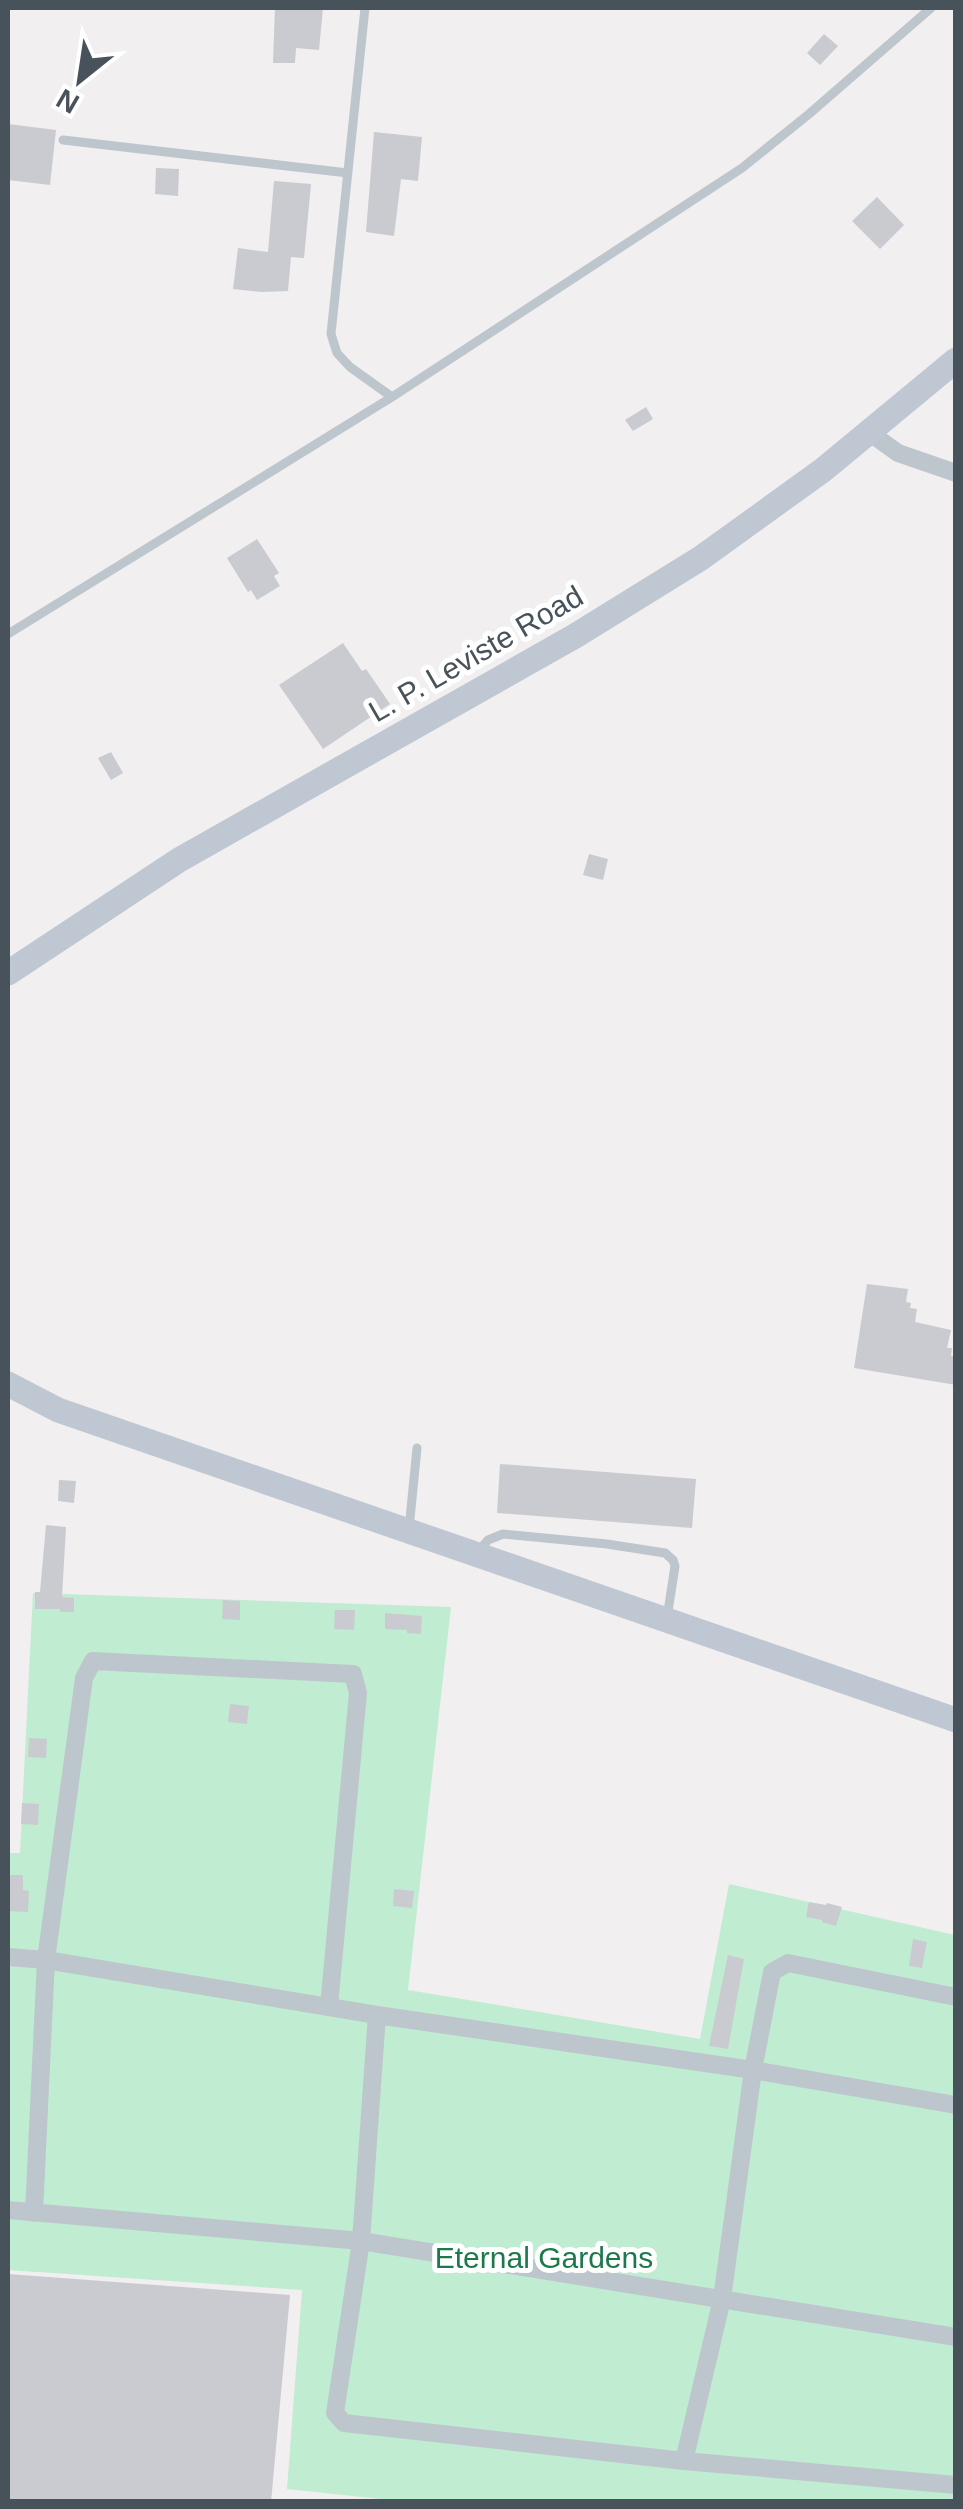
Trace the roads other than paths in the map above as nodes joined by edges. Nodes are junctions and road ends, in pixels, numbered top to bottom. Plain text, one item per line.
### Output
1 (365, 8) edge
2 (931, 8) edge
3 (63, 140) dead end
4 (348, 173) junction
5 (956, 360) edge
6 (392, 397) junction
7 (870, 433) junction
8 (956, 473) edge
9 (8, 634) edge
10 (8, 973) edge
11 (8, 1384) edge
12 (417, 1448) dead end
13 (409, 1531) junction
14 (476, 1554) junction
15 (667, 1621) junction
16 (956, 1720) edge
17 (8, 1957) edge
18 (46, 1960) junction
19 (956, 1997) edge
20 (330, 2006) junction
21 (377, 2015) junction
22 (753, 2070) junction
23 (956, 2105) edge
24 (8, 2210) edge
25 (34, 2213) junction
26 (361, 2241) junction
27 (722, 2298) junction
28 (956, 2337) edge
29 (684, 2460) junction
30 (956, 2486) edge

1 - 4 lane
2 - 6 lane
3 - 4 lane
4 - 6 lane
5 - 7 main road, L. P. Leviste Road
6 - 9 lane
7 - 8 street
7 - 10 main road, L. P. Leviste Road
11 - 13 main road
12 - 13 lane
13 - 14 main road
14 - 15 main road
14 - 15 lane
15 - 16 main road
17 - 18 street
18 - 20 street
18 - 20 street
18 - 25 street
19 - 22 street
20 - 21 street
21 - 22 street
21 - 26 street
22 - 23 street
22 - 27 street
24 - 25 street
25 - 26 street
26 - 27 street
26 - 29 street
27 - 28 street
27 - 29 street
29 - 30 street

